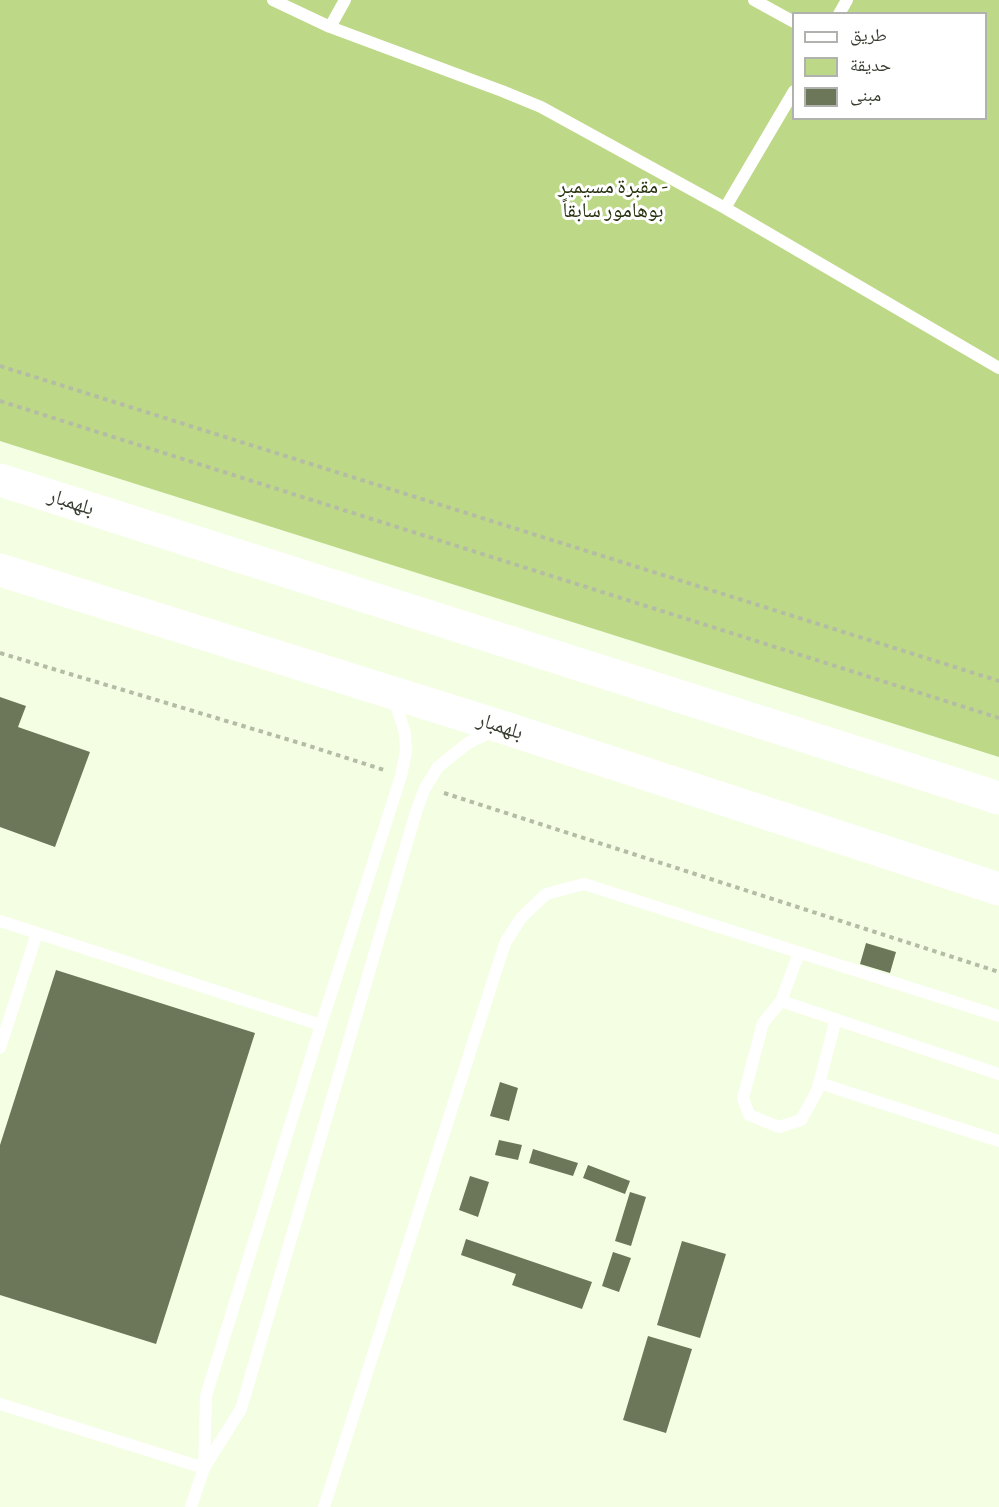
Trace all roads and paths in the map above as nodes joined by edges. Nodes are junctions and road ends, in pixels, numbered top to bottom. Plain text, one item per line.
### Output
1 (273, 0) edge
2 (345, 0) edge
3 (754, 0) edge
4 (792, 21) edge
5 (330, 27) junction
6 (792, 94) edge
7 (725, 208) junction
8 (0, 366) edge
9 (999, 368) edge
10 (0, 401) edge
11 (0, 480) edge
12 (0, 570) edge
13 (0, 653) edge
14 (999, 681) edge
15 (391, 692) junction
16 (999, 718) edge
17 (502, 727) junction
18 (401, 776) junction
19 (425, 788) junction
20 (999, 798) edge
21 (999, 889) edge
22 (0, 921) edge
23 (37, 933) junction
24 (799, 953) junction
25 (999, 972) edge
26 (781, 1001) junction
27 (999, 1016) edge
28 (836, 1019) junction
29 (321, 1025) junction
30 (0, 1048) edge
31 (999, 1074) edge
32 (819, 1083) junction
33 (999, 1141) edge
34 (0, 1404) edge
35 (204, 1468) junction
36 (191, 1507) edge
37 (324, 1507) edge

1 - 5 lane
2 - 5 lane
3 - 4 lane
5 - 7 lane
6 - 7 lane
7 - 9 lane
8 - 14 path
10 - 16 path
11 - 20 street, بلهمبار
12 - 15 street, بلهمبار
13 - 18 path
15 - 17 street, بلهمبار
15 - 18 lane
17 - 19 lane
17 - 21 street, بلهمبار
18 - 29 lane
19 - 25 path
19 - 35 lane
22 - 23 lane
23 - 29 lane
23 - 30 lane
24 - 26 lane
24 - 27 lane
24 - 37 lane
26 - 28 lane
26 - 32 lane
28 - 31 lane
28 - 32 lane
29 - 35 lane
32 - 33 lane
34 - 35 lane
35 - 36 lane

